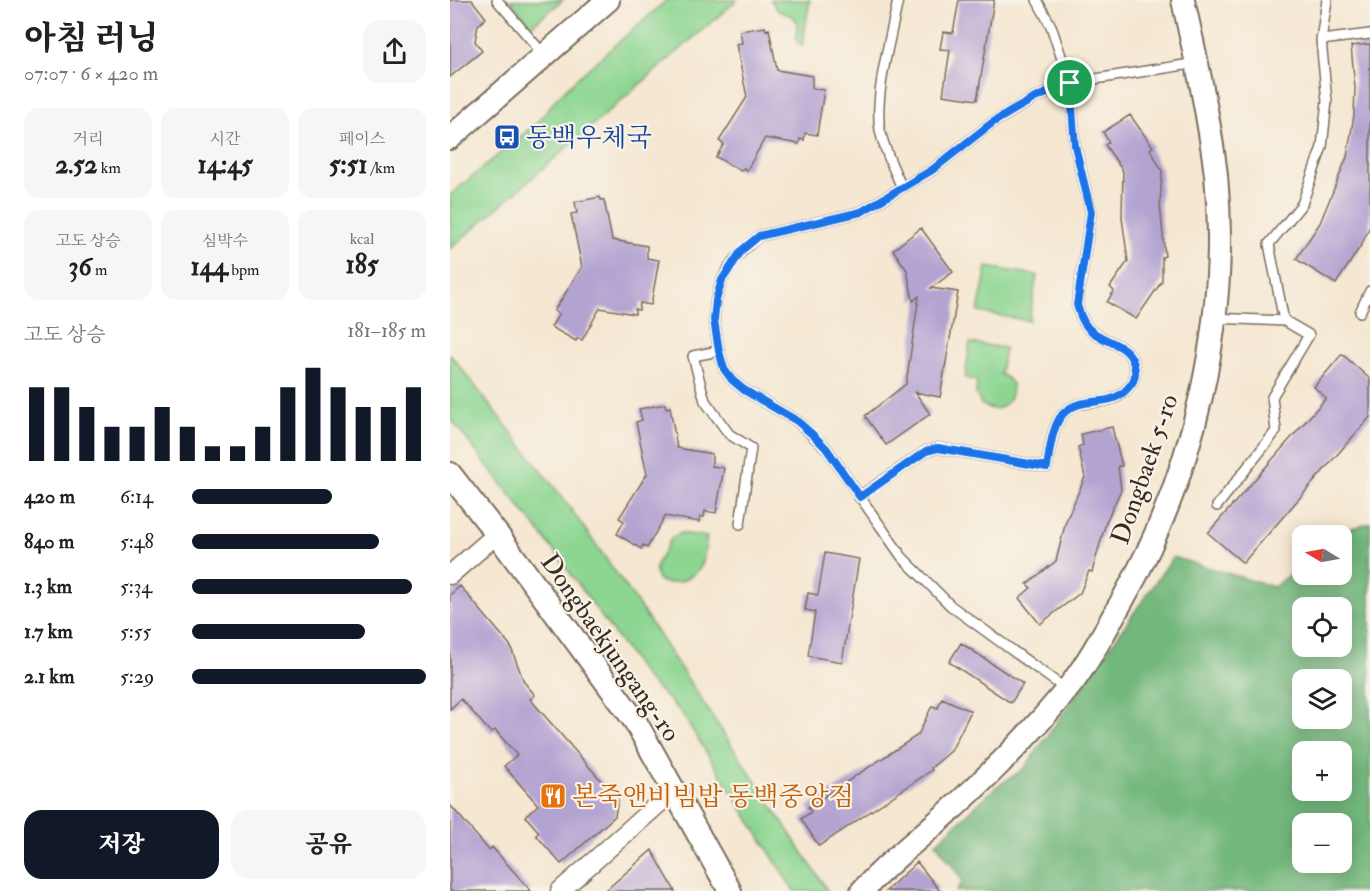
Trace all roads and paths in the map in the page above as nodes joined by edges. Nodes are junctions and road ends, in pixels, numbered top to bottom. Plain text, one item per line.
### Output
1 (497, 0) edge
2 (608, 0) edge
3 (898, 0) edge
4 (1037, 0) edge
5 (1183, 0) edge
6 (1327, 0) edge
7 (1370, 34) edge
8 (1321, 40) junction
9 (544, 55) junction
10 (1197, 63) junction
11 (1070, 83) junction
12 (450, 138) edge
13 (902, 188) junction
14 (1370, 291) edge
15 (1360, 312) dead end
16 (1214, 318) junction
17 (1284, 321) junction
18 (719, 351) junction
19 (450, 474) edge
20 (860, 497) junction
21 (1217, 506) dead end
22 (740, 524) dead end
23 (497, 534) junction
24 (450, 575) edge
25 (1067, 690) junction
26 (673, 792) junction
27 (560, 891) edge
28 (730, 891) edge
29 (862, 891) edge

1 - 9 lane
2 - 9 street
3 - 13 lane
4 - 11 lane
5 - 10 street, Dongbaek 5-ro
6 - 8 lane
7 - 8 lane
8 - 17 lane
9 - 12 street
10 - 11 lane
10 - 16 street, Dongbaek 5-ro
11 - 13 lane
11 - 20 lane
13 - 18 lane
14 - 15 lane
16 - 17 lane
16 - 25 street, Dongbaek 5-ro
17 - 21 lane
18 - 20 lane
18 - 22 lane
19 - 23 street, Dongbaekjungang-ro
20 - 25 lane
23 - 24 street
23 - 26 street, Dongbaekjungang-ro
25 - 29 street, Dongbaek 5-ro
26 - 27 street
26 - 28 street, Dongbaekjungang-ro

